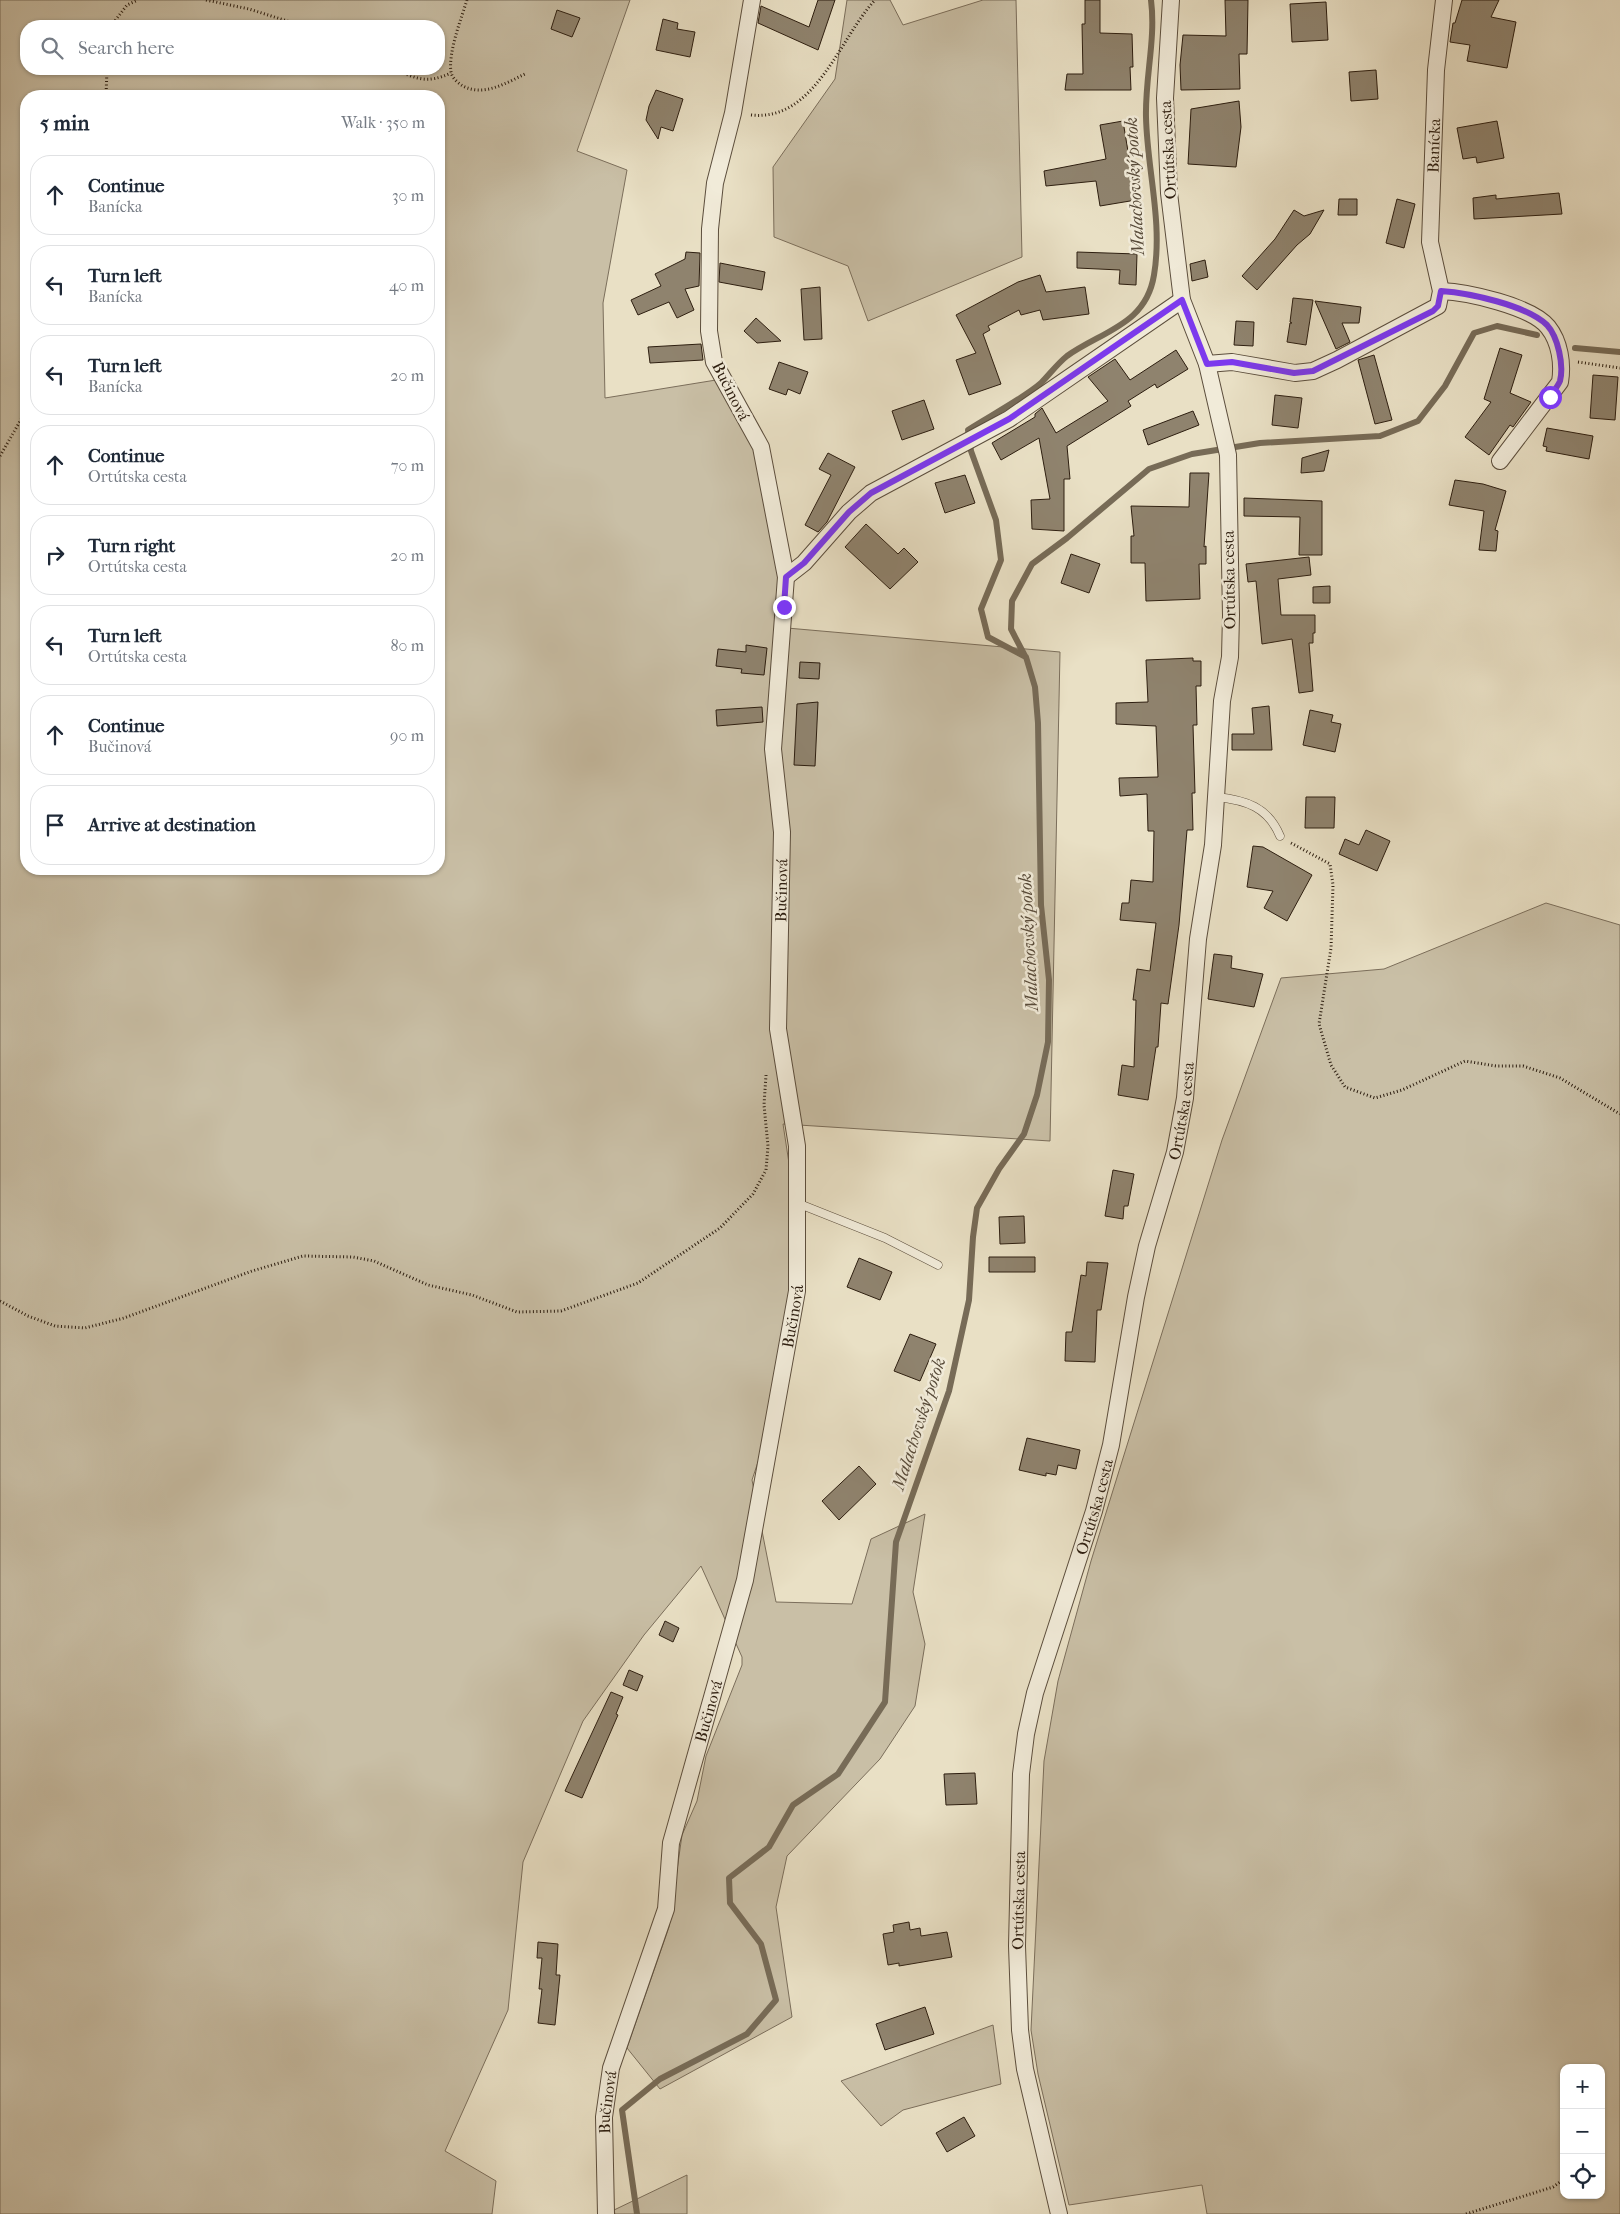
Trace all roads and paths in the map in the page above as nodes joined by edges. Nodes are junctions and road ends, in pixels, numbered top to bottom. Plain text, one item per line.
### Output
1 (138, 0) edge
2 (206, 0) edge
3 (467, 0) edge
4 (752, 0) edge
5 (875, 0) edge
6 (1171, 0) edge
7 (1444, 0) edge
8 (116, 20) edge
9 (284, 20) edge
10 (451, 72) junction
11 (525, 74) dead end
12 (107, 75) edge
13 (409, 75) edge
14 (445, 75) edge
15 (445, 75) edge
16 (106, 90) edge
17 (733, 113) junction
18 (1441, 291) junction
19 (1182, 300) junction
20 (1560, 356) junction
21 (1207, 364) junction
22 (1620, 368) edge
23 (20, 421) edge
24 (0, 456) edge
25 (1500, 461) dead end
26 (786, 577) junction
27 (1216, 797) junction
28 (1280, 836) joint
29 (766, 1067) dead end
30 (1620, 1114) edge
31 (797, 1203) junction
32 (938, 1265) dead end
33 (0, 1301) edge
34 (1560, 2182) edge
35 (606, 2214) edge
36 (1060, 2214) edge
37 (1466, 2214) edge

1 - 8 path
2 - 9 path
3 - 10 path
4 - 17 street, Bučinová
5 - 17 path
6 - 19 street, Ortútska cesta
7 - 18 street, Banícka
10 - 11 path
10 - 15 path
12 - 16 path
13 - 14 path
17 - 26 street, Bučinová
18 - 20 street
18 - 21 street
19 - 21 street, Ortútska cesta
19 - 26 street
20 - 22 path
20 - 25 street
21 - 27 street, Ortútska cesta
23 - 24 path
26 - 31 street, Bučinová
27 - 28 lane
27 - 36 street, Ortútska cesta
28 - 30 path
29 - 33 path
31 - 32 lane
31 - 35 street, Bučinová
34 - 37 path

